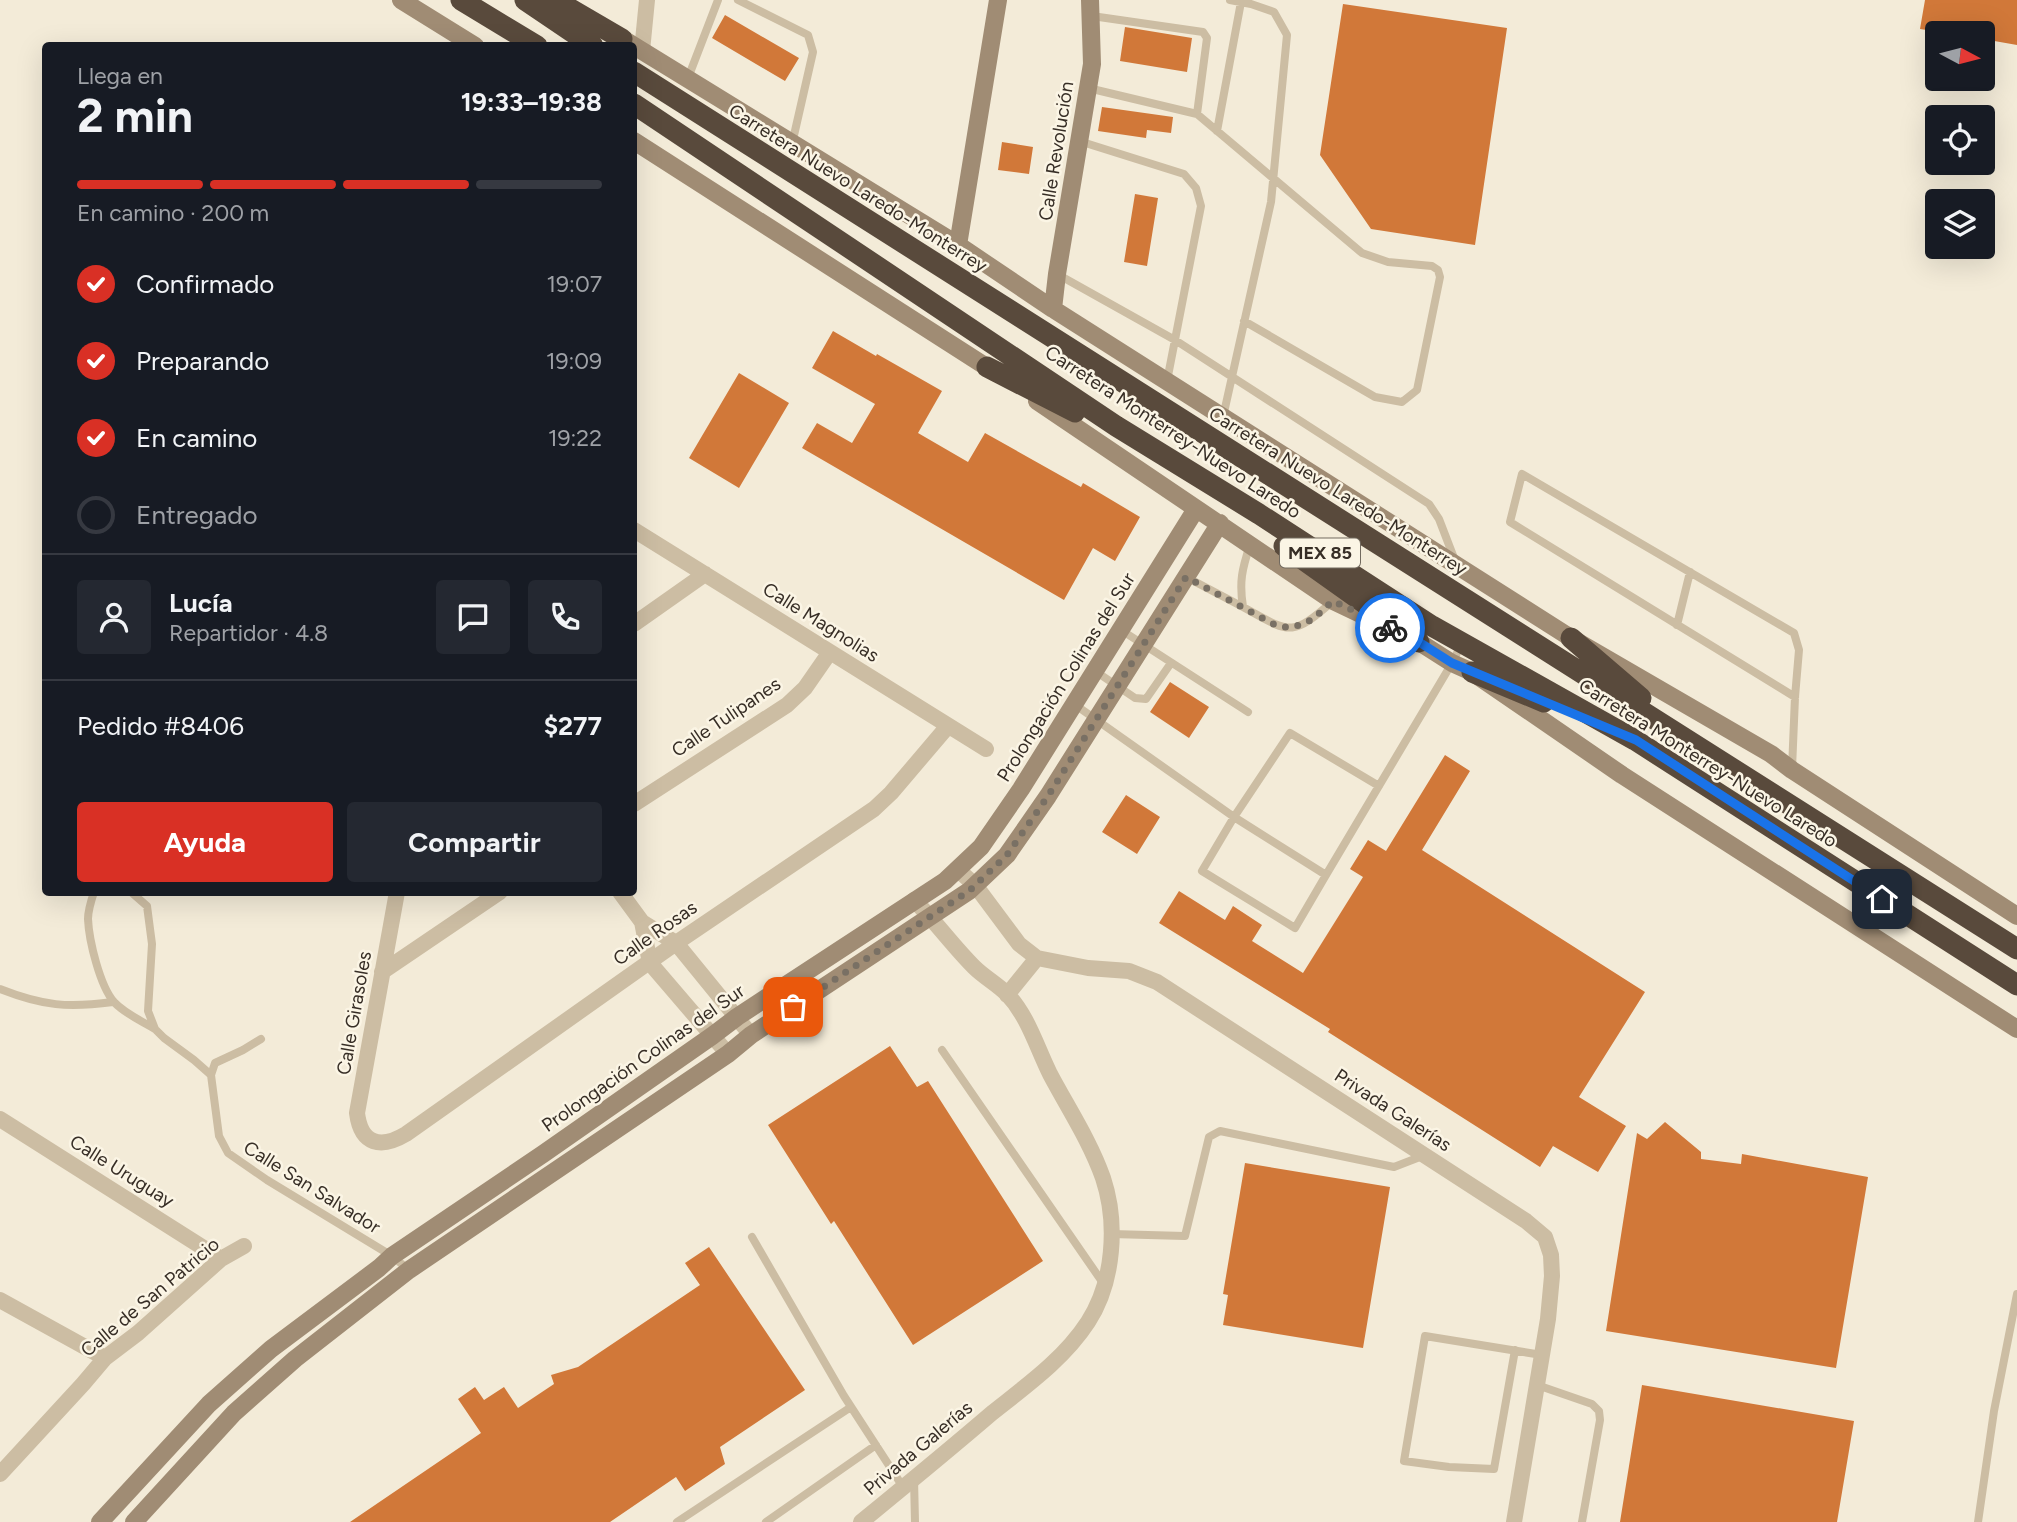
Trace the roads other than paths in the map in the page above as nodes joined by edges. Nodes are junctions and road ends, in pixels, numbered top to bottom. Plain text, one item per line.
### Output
1 (401, 0) edge
2 (461, 0) edge
3 (524, 0) edge
4 (555, 0) edge
5 (565, 0) edge
6 (647, 0) edge
7 (718, 0) edge
8 (738, 0) edge
9 (998, 0) edge
10 (1230, 0) edge
11 (1241, 2) junction
12 (1090, 8) edge
13 (622, 39) junction
14 (469, 42) edge
15 (530, 42) edge
16 (587, 42) edge
17 (627, 42) edge
18 (637, 48) edge
19 (642, 51) junction
20 (637, 74) edge
21 (688, 78) junction
22 (1088, 88) junction
23 (637, 106) edge
24 (1196, 114) junction
25 (1217, 131) junction
26 (1079, 141) junction
27 (637, 143) edge
28 (792, 144) junction
29 (1273, 177) junction
30 (958, 245) junction
31 (1057, 274) junction
32 (1053, 309) junction
33 (1244, 321) junction
34 (1175, 340) junction
35 (987, 367) junction
36 (1232, 378) junction
37 (1167, 381) junction
38 (1223, 417) junction
39 (1116, 426) junction
40 (1196, 509) junction
41 (1259, 514) junction
42 (1220, 523) junction
43 (637, 532) edge
44 (1250, 545) junction
45 (1456, 564) junction
46 (1690, 572) junction
47 (705, 574) junction
48 (1186, 577) junction
49 (1333, 601) junction
50 (1243, 607) junction
51 (637, 622) edge
52 (1677, 625) junction
53 (1120, 630) junction
54 (1571, 638) junction
55 (1419, 642) junction
56 (1463, 643) junction
57 (1144, 645) junction
58 (830, 652) junction
59 (1171, 663) junction
60 (1462, 668) junction
61 (1095, 671) junction
62 (1117, 686) junction
63 (1795, 697) junction
64 (1074, 704) junction
65 (1248, 712) dead end
66 (1097, 719) junction
67 (948, 726) junction
68 (1636, 740) junction
69 (1698, 747) junction
70 (986, 749) dead end
71 (1792, 770) junction
72 (1379, 786) junction
73 (637, 802) edge
74 (1234, 817) junction
75 (957, 869) junction
76 (1326, 875) junction
77 (975, 885) junction
78 (92, 896) edge
79 (136, 896) edge
80 (396, 896) edge
81 (494, 896) edge
82 (623, 896) edge
83 (914, 900) junction
84 (930, 916) junction
85 (2017, 916) edge
86 (642, 922) junction
87 (676, 943) junction
88 (2017, 949) edge
89 (1037, 958) junction
90 (650, 963) junction
91 (382, 972) junction
92 (2017, 985) edge
93 (0, 989) edge
94 (1007, 995) junction
95 (113, 1002) junction
96 (737, 1017) junction
97 (155, 1029) junction
98 (2017, 1029) edge
99 (751, 1035) junction
100 (712, 1036) junction
101 (261, 1039) dead end
102 (942, 1050) dead end
103 (729, 1054) junction
104 (211, 1075) junction
105 (0, 1119) edge
106 (367, 1138) joint
107 (1425, 1155) junction
108 (1111, 1234) junction
109 (752, 1237) dead end
110 (244, 1246) dead end
111 (392, 1256) junction
112 (221, 1259) junction
113 (410, 1270) junction
114 (1105, 1286) junction
115 (2017, 1294) edge
116 (0, 1300) edge
117 (1515, 1350) junction
118 (1542, 1355) junction
119 (105, 1358) junction
120 (1537, 1385) junction
121 (851, 1407) junction
122 (876, 1445) junction
123 (0, 1474) edge
124 (909, 1483) junction
125 (100, 1522) edge
126 (134, 1522) edge
127 (677, 1522) edge
128 (766, 1522) edge
129 (861, 1522) edge
130 (915, 1522) edge
131 (1514, 1522) edge
132 (1582, 1522) edge
133 (1978, 1522) edge

1 - 14 street
2 - 15 highway
3 - 16 highway
4 - 13 highway
5 - 13 street
6 - 19 street
7 - 21 lane
8 - 28 lane
9 - 30 street
10 - 11 lane
11 - 25 lane
11 - 29 lane
12 - 22 street, Calle Revolución
12 - 24 lane
13 - 17 street
18 - 19 street
19 - 21 street
20 - 69 highway, Carretera Nuevo Laredo-Monterrey / MEX 85
21 - 28 street
22 - 24 lane
22 - 26 street, Calle Revolución
23 - 39 highway, Carretera Monterrey-Nuevo Laredo / MEX 85
24 - 25 lane
25 - 29 lane
26 - 31 street, Calle Revolución
26 - 34 lane
27 - 35 street
28 - 30 street
29 - 33 lane
29 - 33 lane
30 - 32 street
31 - 32 street, Calle Revolución
31 - 34 lane
32 - 37 street
33 - 36 lane
34 - 36 lane
34 - 37 lane
35 - 39 highway
35 - 40 street
36 - 38 lane
36 - 45 lane
37 - 38 street
38 - 45 street
39 - 41 highway, Carretera Monterrey-Nuevo Laredo / MEX 85
40 - 42 street
40 - 53 street, Prolongación Colinas del Sur
41 - 55 highway
41 - 56 highway, Carretera Monterrey-Nuevo Laredo / MEX 85
42 - 44 street
42 - 48 street
43 - 47 street, Calle Magnolias
44 - 49 street
44 - 50 lane
45 - 54 street
46 - 52 lane
46 - 52 lane
46 - 63 lane
47 - 51 street
47 - 58 street, Calle Magnolias
48 - 50 lane
48 - 57 street
49 - 50 lane
49 - 55 street
52 - 63 lane
53 - 57 lane
53 - 61 street, Prolongación Colinas del Sur
54 - 69 highway
54 - 71 street
55 - 60 street
56 - 60 lane
56 - 68 highway, Carretera Monterrey-Nuevo Laredo / MEX 85
57 - 59 lane
57 - 62 street
58 - 67 street, Calle Magnolias
58 - 73 street, Calle Tulipanes
59 - 62 lane
59 - 65 lane
60 - 68 highway
60 - 72 lane
60 - 98 street
61 - 62 lane
61 - 64 street, Prolongación Colinas del Sur
62 - 66 street
63 - 71 lane
64 - 66 lane
64 - 75 street, Prolongación Colinas del Sur
66 - 74 lane
66 - 77 street
67 - 70 street, Calle Magnolias
67 - 87 street, Calle Rosas
68 - 92 highway, Carretera Monterrey-Nuevo Laredo / MEX 85
69 - 88 highway, Carretera Nuevo Laredo-Monterrey / MEX 85
71 - 85 street
72 - 74 lane
72 - 76 lane
74 - 76 lane
74 - 76 lane
75 - 77 street
75 - 83 street, Prolongación Colinas del Sur
77 - 84 street
77 - 89 street
78 - 95 lane
79 - 97 lane
80 - 91 street, Calle Girasoles
81 - 91 street
82 - 86 street
83 - 84 street, Privada Galerías
83 - 96 street, Prolongación Colinas del Sur
84 - 94 street, Privada Galerías
84 - 99 street
86 - 87 street
86 - 90 street
87 - 90 street, Calle Rosas
87 - 96 street
89 - 94 street
89 - 107 street, Privada Galerías
90 - 100 street
90 - 106 street, Calle Rosas
91 - 106 street, Calle Girasoles
93 - 95 lane
94 - 108 street, Privada Galerías
95 - 97 lane
96 - 99 street
96 - 100 street, Prolongación Colinas del Sur
97 - 104 lane
99 - 103 street
100 - 103 street
100 - 111 street, Prolongación Colinas del Sur
101 - 104 lane
102 - 114 lane
103 - 113 street
104 - 111 lane, Calle San Salvador
105 - 112 street, Calle Uruguay
107 - 108 lane
107 - 118 street, Privada Galerías
108 - 114 street, Privada Galerías
109 - 121 lane
110 - 112 street, Calle de San Patricio
111 - 113 lane, Calle San Salvador
111 - 125 street, Prolongación Colinas del Sur
112 - 119 street, Calle de San Patricio
113 - 126 street
114 - 124 street, Privada Galerías
115 - 133 lane
116 - 119 street
117 - 117 lane
117 - 118 lane
118 - 120 street, Privada Galerías
119 - 123 street, Calle de San Patricio
120 - 131 street, Privada Galerías
120 - 132 lane
121 - 122 lane
121 - 127 lane
122 - 124 lane
122 - 128 lane
124 - 129 street, Privada Galerías
124 - 130 lane

